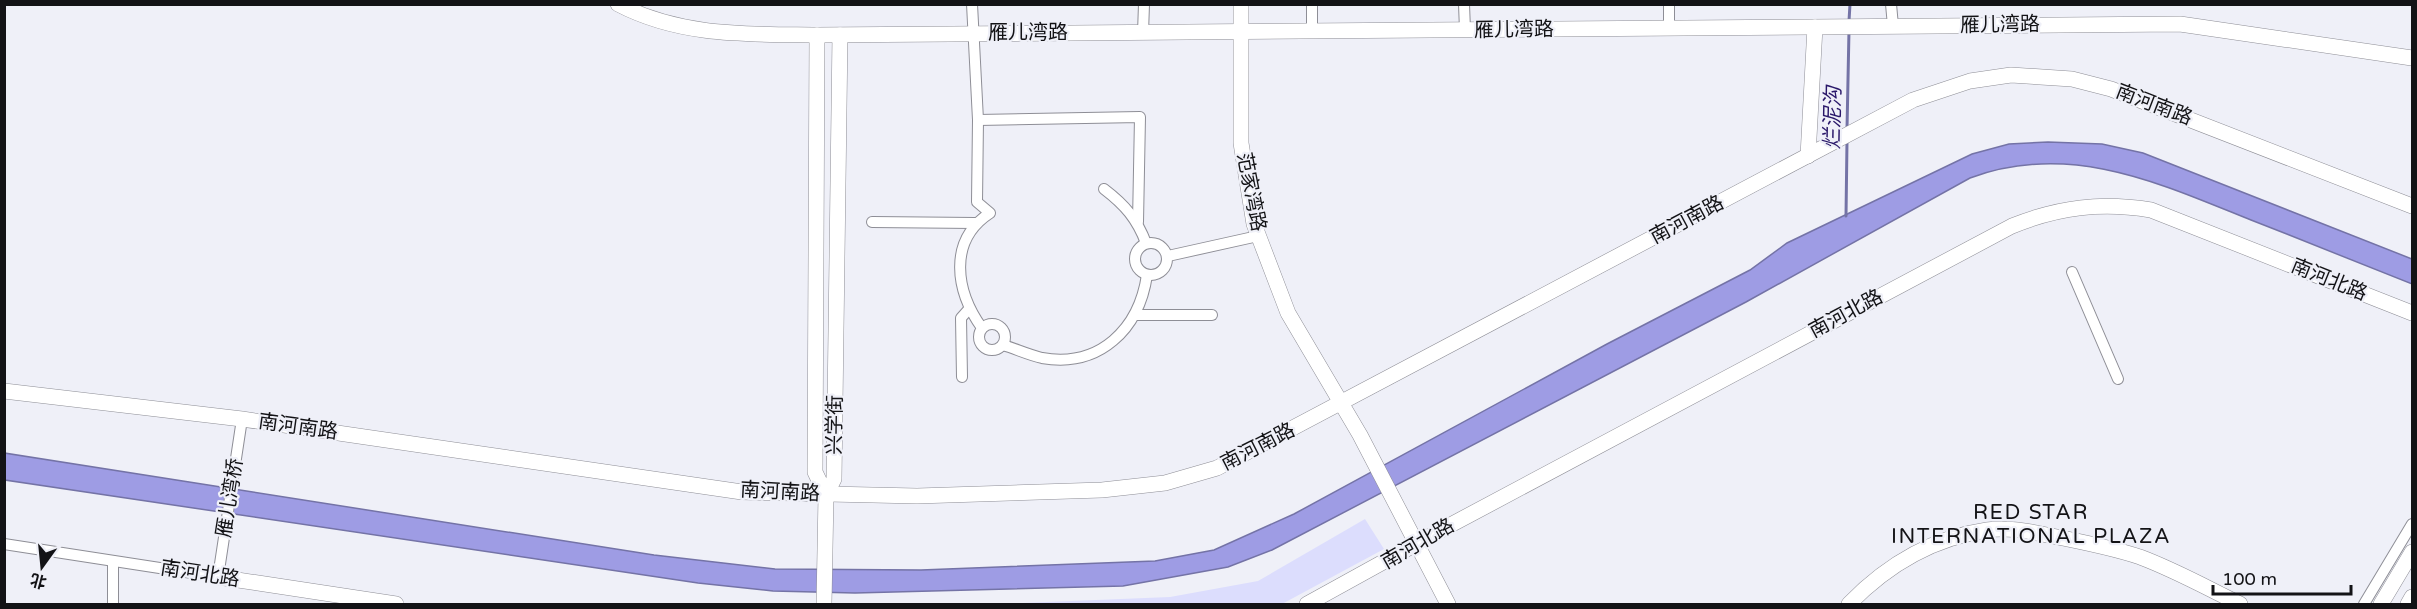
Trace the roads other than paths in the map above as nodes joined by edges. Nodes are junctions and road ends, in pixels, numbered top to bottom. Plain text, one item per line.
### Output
1 (618, 4) edge
2 (972, 4) edge
3 (1144, 4) edge
4 (1241, 4) edge
5 (1312, 4) edge
6 (1464, 4) edge
7 (1669, 4) edge
8 (1891, 4) edge
9 (1893, 26) junction
10 (1819, 27) junction
11 (1669, 28) junction
12 (1465, 30) junction
13 (1312, 32) junction
14 (973, 33) junction
15 (1143, 33) junction
16 (1241, 33) junction
17 (817, 35) junction
18 (840, 35) junction
19 (2412, 58) edge
20 (978, 120) junction
21 (1811, 154) junction
22 (1104, 189) dead end
23 (2412, 206) edge
24 (872, 222) dead end
25 (1138, 222) junction
26 (975, 223) junction
27 (1258, 236) junction
28 (1146, 243) junction
29 (1168, 256) junction
30 (2072, 272) dead end
31 (1147, 275) junction
32 (969, 309) junction
33 (2412, 313) edge
34 (1137, 315) junction
35 (1212, 315) dead end
36 (982, 328) junction
37 (1003, 345) junction
38 (962, 377) dead end
39 (2118, 379) dead end
40 (4, 391) edge
41 (1342, 403) junction
42 (242, 419) junction
43 (826, 495) junction
44 (2412, 524) edge
45 (4, 544) edge
46 (1418, 544) junction
47 (2412, 552) edge
48 (113, 561) junction
49 (218, 577) junction
50 (2412, 597) edge
51 (113, 604) edge
52 (396, 604) edge
53 (824, 604) edge
54 (1307, 604) edge
55 (1448, 604) edge
56 (1849, 604) edge
57 (2240, 604) edge
58 (2364, 604) edge
59 (2381, 604) edge
60 (2408, 604) edge

1 - 17 street, 雁儿湾路
2 - 14 street
3 - 15 street
4 - 16 street, 范家湾路
5 - 13 street
6 - 12 street
7 - 11 street
8 - 9 street
9 - 10 street, 雁儿湾路
9 - 19 street, 雁儿湾路
10 - 11 street, 雁儿湾路
10 - 21 street
11 - 12 street, 雁儿湾路
12 - 13 street, 雁儿湾路
13 - 16 street, 雁儿湾路
14 - 15 street, 雁儿湾路
14 - 18 street, 雁儿湾路
14 - 20 street
15 - 16 street, 雁儿湾路
16 - 27 street, 范家湾路
17 - 18 street, 雁儿湾路
17 - 43 street, 兴学街
18 - 43 street, 兴学街
20 - 25 street
20 - 26 street
21 - 23 street, 南河南路
21 - 41 street, 南河南路
22 - 25 street
24 - 26 street
25 - 28 street
26 - 32 street
27 - 29 street
27 - 41 street, 范家湾路
28 - 29 street
28 - 31 street
29 - 31 street
30 - 39 street
31 - 34 street
32 - 36 street
32 - 38 street
33 - 46 street, 南河北路
34 - 35 street
34 - 37 street
36 - 37 street
36 - 37 street
40 - 42 street, 南河南路
41 - 43 street, 南河南路
41 - 46 street, 范家湾路
42 - 43 street, 南河南路
42 - 49 street, 雁儿湾桥
43 - 53 street
44 - 58 street
45 - 48 street, 南河北路
46 - 54 street, 南河北路
46 - 55 street, 范家湾路
47 - 59 street
48 - 49 street, 南河北路
48 - 51 street
49 - 52 street, 南河北路
50 - 60 street
56 - 57 street

